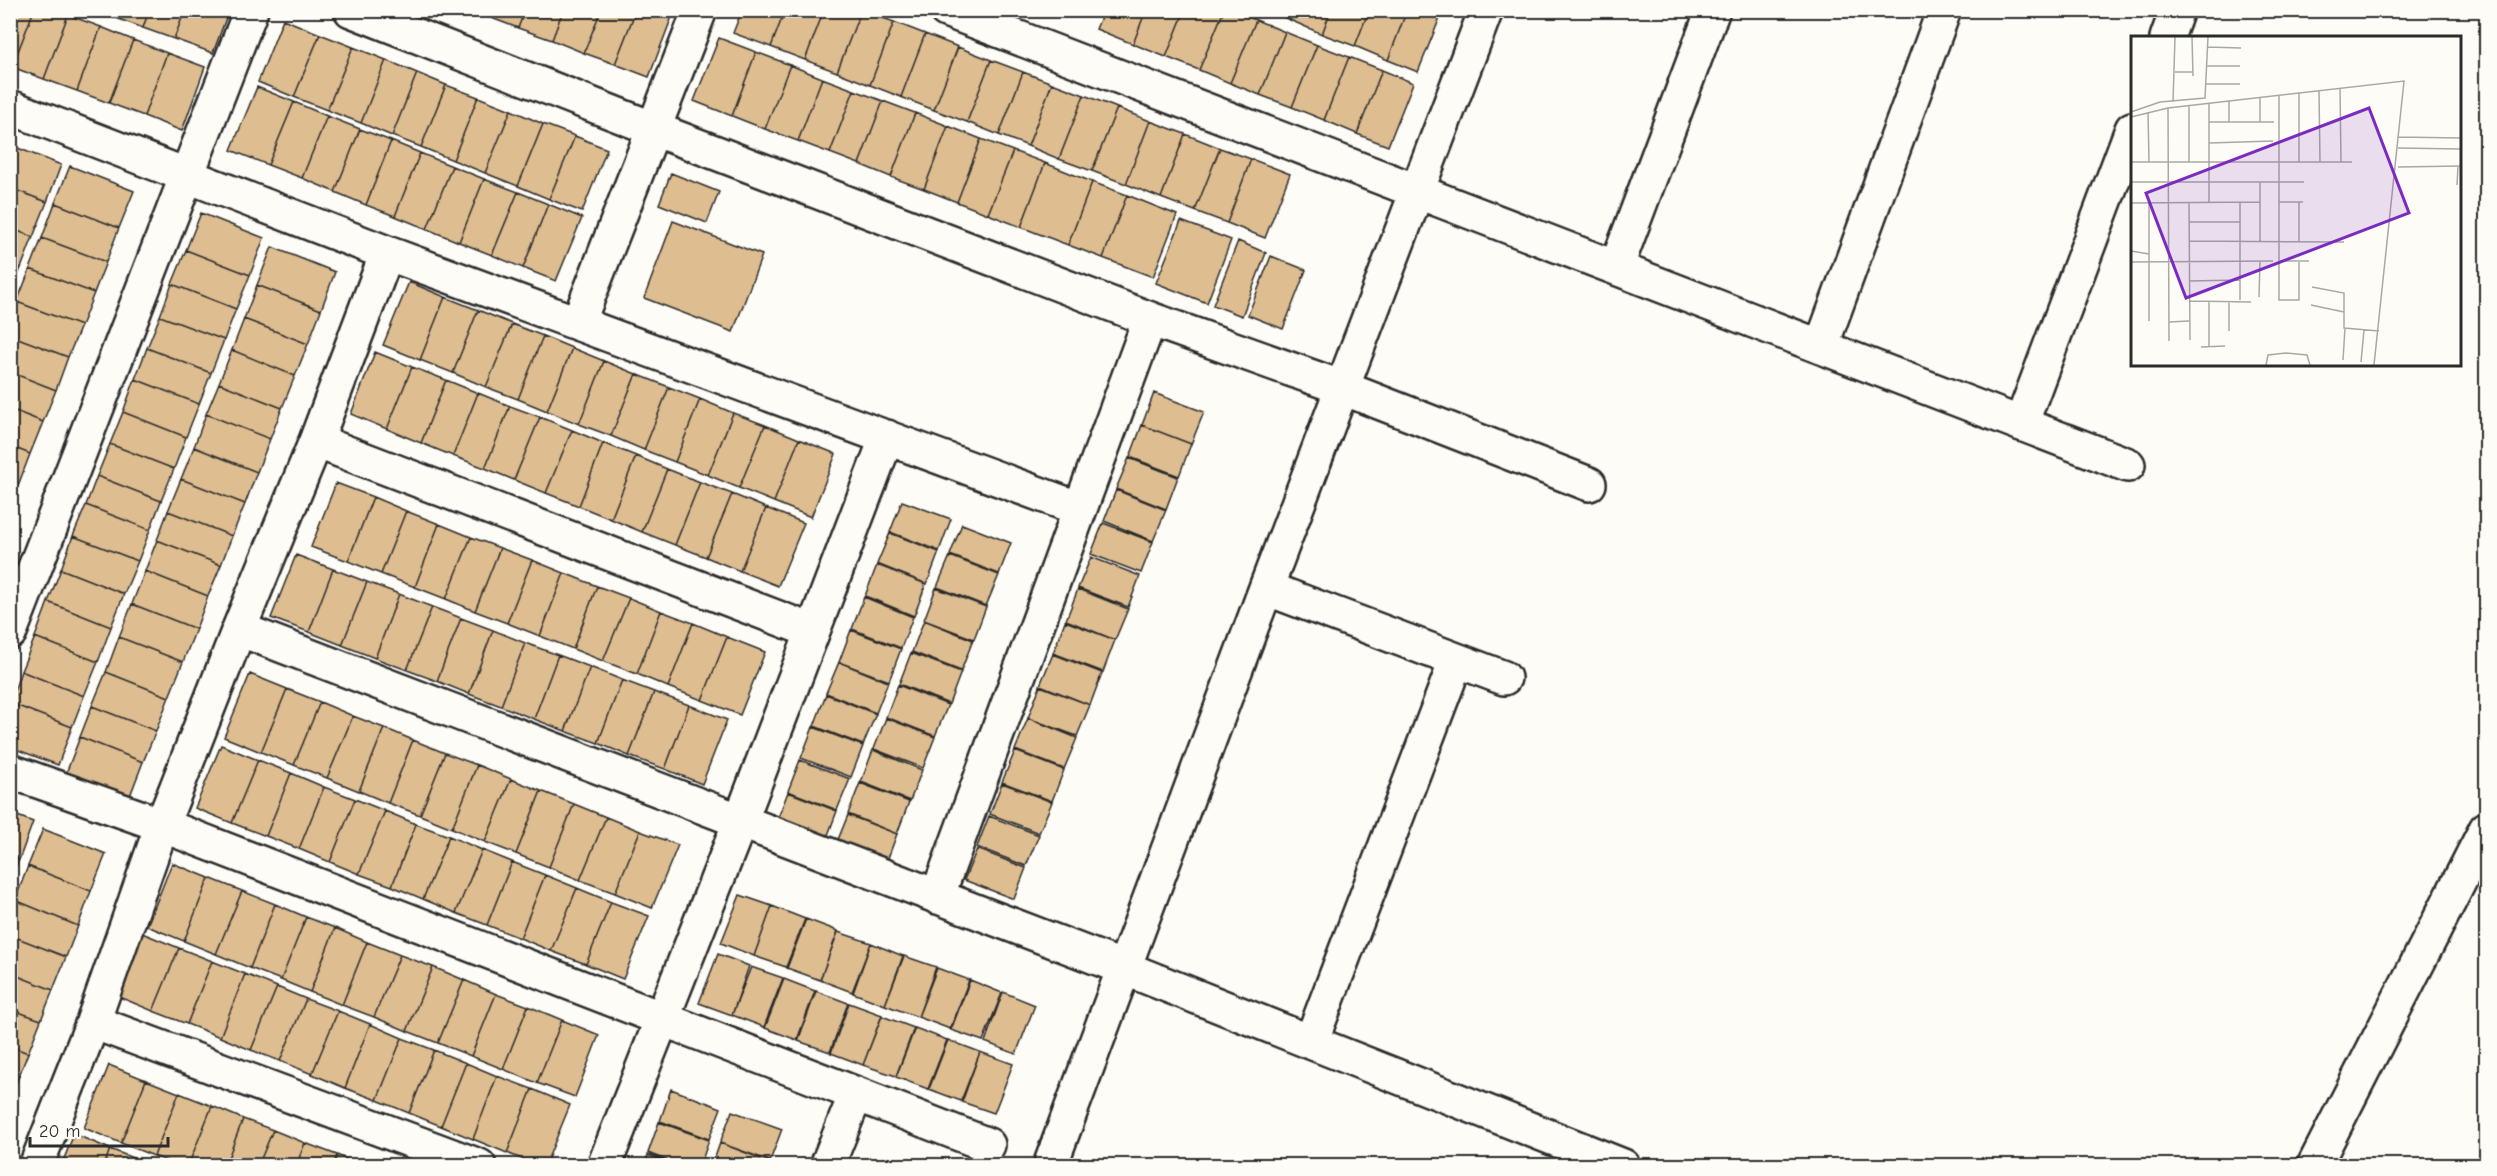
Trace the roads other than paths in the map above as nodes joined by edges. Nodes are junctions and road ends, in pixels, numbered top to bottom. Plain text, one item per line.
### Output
1 (251, 10) edge
2 (351, 10) edge
3 (700, 10) edge
4 (946, 10) edge
5 (1486, 10) edge
6 (1713, 10) edge
7 (1944, 10) edge
8 (2177, 10) edge
9 (2168, 36) edge
10 (10, 107) edge
11 (654, 129) junction
12 (2131, 134) edge
13 (188, 175) junction
14 (1418, 192) junction
15 (387, 253) junction
16 (1616, 268) junction
17 (1150, 319) junction
18 (578, 323) junction
19 (1821, 347) junction
20 (1343, 388) junction
21 (2021, 424) junction
22 (887, 437) junction
23 (316, 441) junction
24 (2128, 465) dead end
25 (1589, 484) dead end
26 (1080, 509) junction
27 (1266, 588) junction
28 (239, 628) junction
29 (812, 631) junction
30 (10, 632) edge
31 (1455, 661) junction
32 (1504, 678) dead end
33 (10, 771) edge
34 (740, 822) junction
35 (162, 825) junction
36 (2487, 829) edge
37 (937, 897) junction
38 (1124, 968) junction
39 (661, 1020) junction
40 (93, 1022) junction
41 (1311, 1042) junction
42 (856, 1094) junction
43 (988, 1144) dead end
44 (36, 1166) edge
45 (479, 1166) edge
46 (604, 1166) edge
47 (827, 1166) edge
48 (1050, 1166) edge
49 (1623, 1166) edge
50 (2314, 1166) edge

1 - 13 street
2 - 11 street
3 - 11 street
4 - 14 street
5 - 14 street
6 - 16 street
7 - 19 street
8 - 9 street
10 - 13 street
11 - 17 street
11 - 18 street
12 - 21 street
13 - 15 street
13 - 30 street
14 - 16 street
14 - 20 street
15 - 18 street
15 - 23 street
16 - 19 street
17 - 20 street
17 - 26 street
18 - 22 street
19 - 21 street
20 - 25 street
20 - 27 street
21 - 24 street
22 - 26 street
22 - 29 street
23 - 28 street
23 - 29 street
26 - 37 street
27 - 31 street
27 - 38 street
28 - 34 street
28 - 35 street
29 - 34 street
31 - 32 street
31 - 41 street
33 - 35 street
34 - 37 street
34 - 39 street
35 - 39 street
35 - 40 street
36 - 50 street
37 - 38 street
38 - 41 street
38 - 48 street
39 - 42 street
39 - 46 street
40 - 44 street
40 - 45 street
41 - 49 street
42 - 43 street
42 - 47 street

